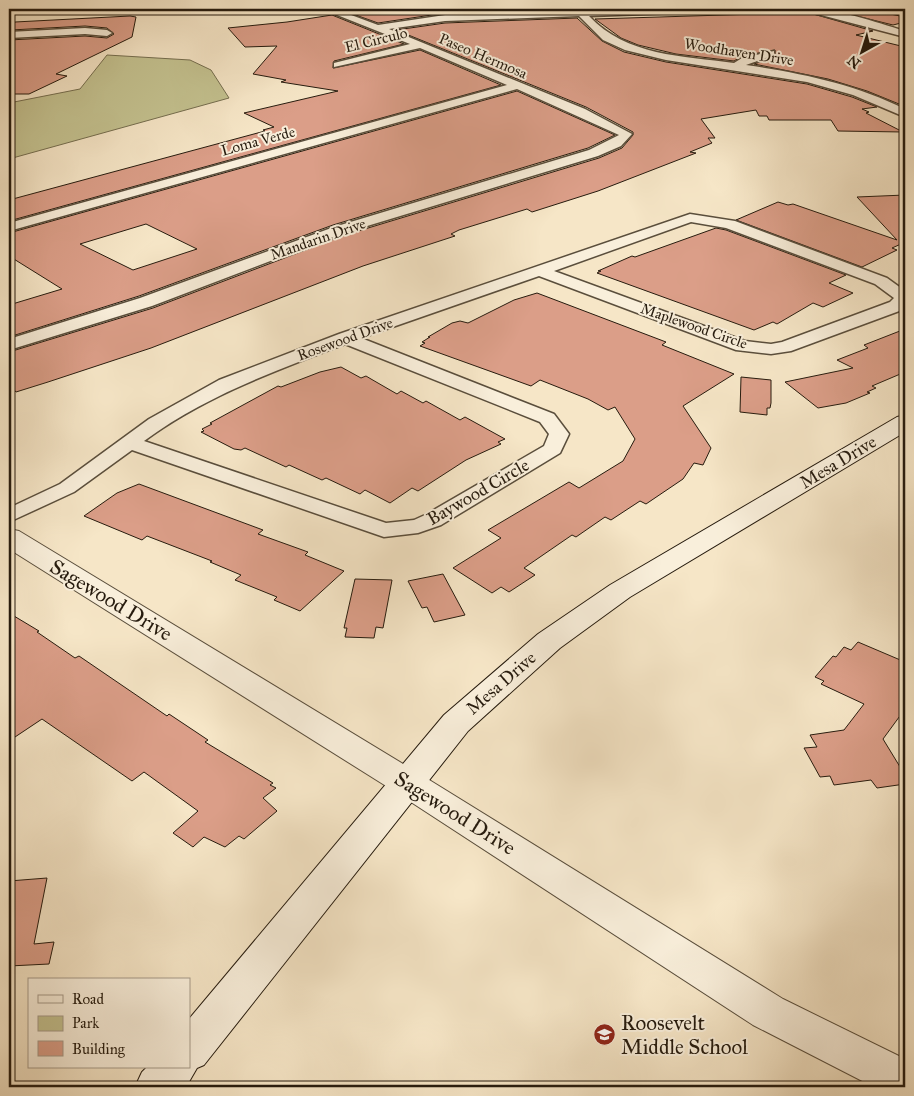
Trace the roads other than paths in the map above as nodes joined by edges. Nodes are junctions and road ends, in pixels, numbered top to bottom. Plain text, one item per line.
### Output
1 (327, 9) edge
2 (705, 9) edge
3 (803, 9) edge
4 (579, 11) edge
5 (379, 28) junction
6 (107, 33) dead end
7 (905, 34) edge
8 (9, 35) edge
9 (421, 45) junction
10 (770, 53) dead end
11 (338, 65) dead end
12 (736, 66) junction
13 (517, 86) junction
14 (905, 113) edge
15 (626, 134) joint
16 (706, 219) joint
17 (9, 227) edge
18 (538, 270) junction
19 (345, 338) junction
20 (9, 345) edge
21 (905, 422) edge
22 (130, 443) junction
23 (9, 516) edge
24 (9, 538) edge
25 (406, 782) junction
26 (190, 1050) edge
27 (175, 1068) edge
28 (905, 1082) edge
29 (156, 1087) edge

1 - 5 street, Paseo Hermosa
2 - 4 street
3 - 7 street
4 - 5 street
4 - 12 street, Woodhaven Drive
5 - 9 street, Paseo Hermosa
6 - 8 street
9 - 11 street, El Circulo
9 - 13 street, Paseo Hermosa
10 - 12 street
12 - 14 street, Woodhaven Drive
13 - 15 street, Paseo Hermosa
13 - 17 street, Loma Verde
15 - 20 street, Mandarin Drive
16 - 18 street, Rosewood Drive
16 - 18 street, Maplewood Circle
18 - 19 street, Rosewood Drive
19 - 22 street, Rosewood Drive
19 - 22 street, Baywood Circle
21 - 25 main road, Mesa Drive
22 - 23 street, Rosewood Drive
24 - 25 main road, Sagewood Drive
25 - 26 main road, Mesa Drive
25 - 28 main road, Sagewood Drive
27 - 29 main road

